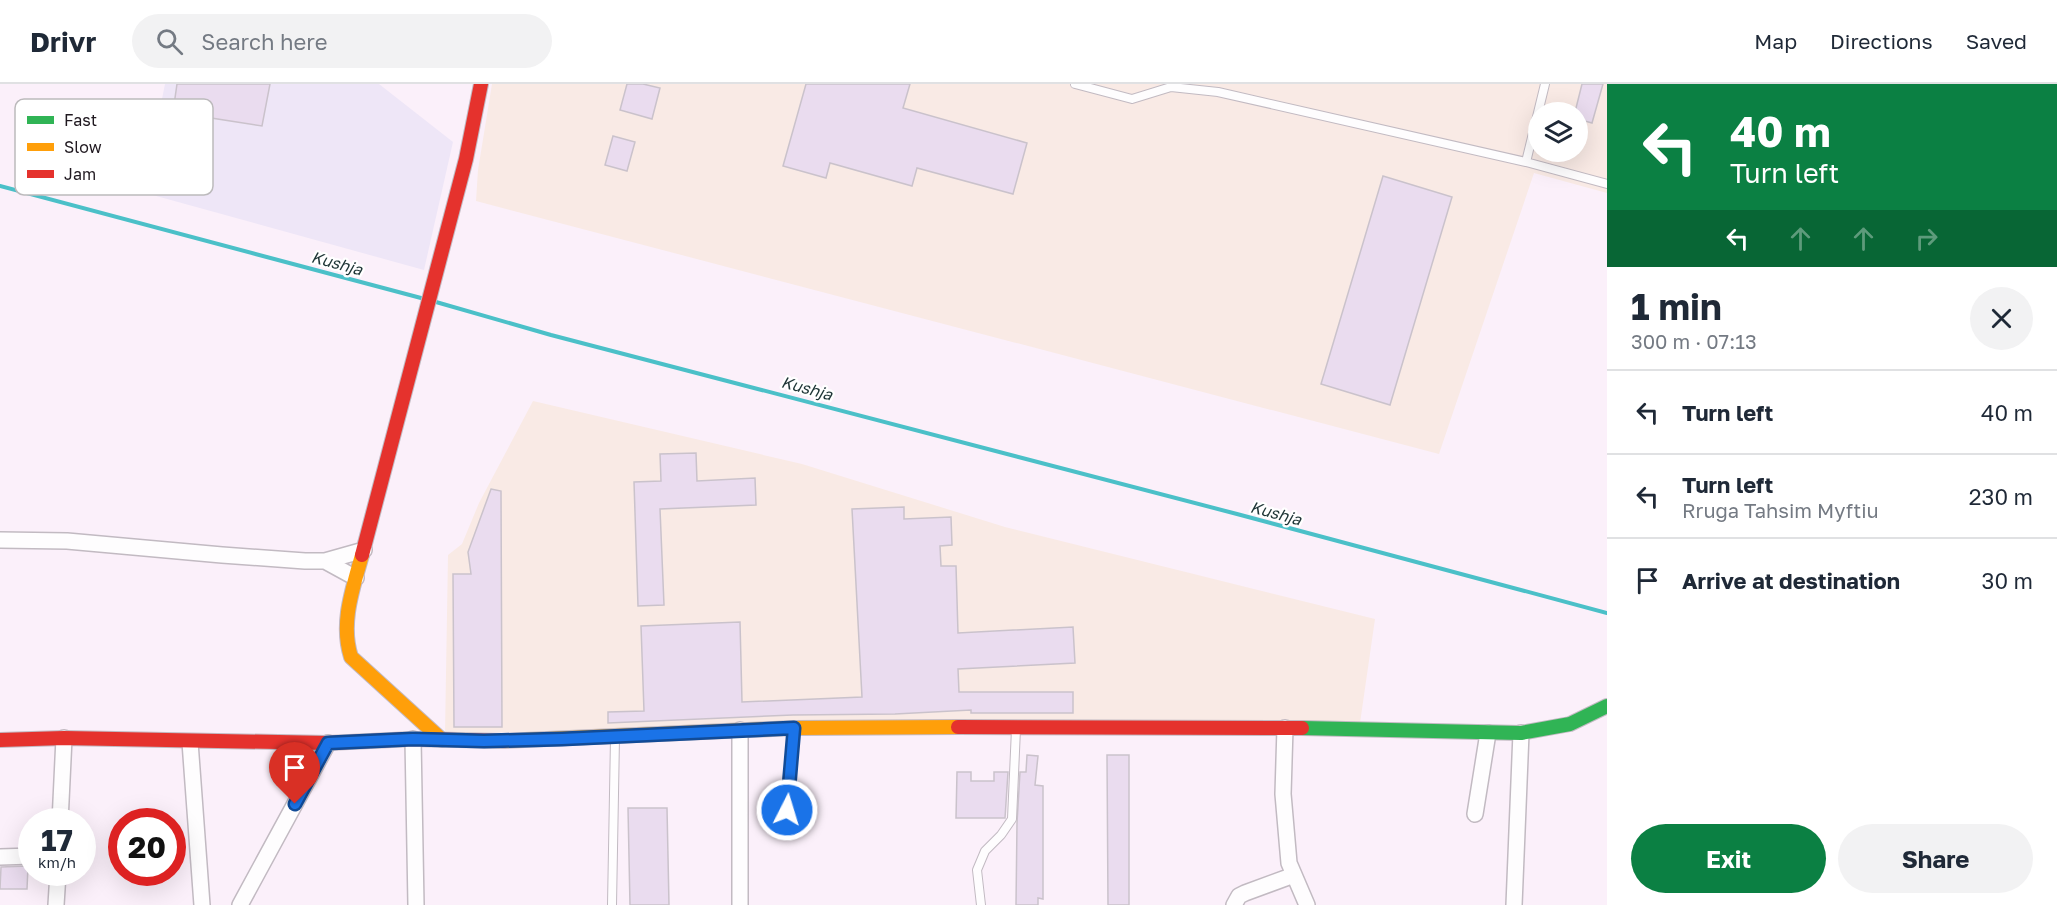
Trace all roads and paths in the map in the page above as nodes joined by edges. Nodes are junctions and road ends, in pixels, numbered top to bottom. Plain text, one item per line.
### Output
1 (482, 84) edge
2 (1076, 84) edge
3 (1545, 84) edge
4 (1155, 88) edge
5 (1526, 162) junction
6 (1607, 184) edge
7 (0, 540) edge
8 (364, 550) junction
9 (325, 561) junction
10 (356, 578) junction
11 (1607, 706) edge
12 (794, 728) junction
13 (1016, 728) junction
14 (1285, 728) junction
15 (740, 730) junction
16 (1488, 733) junction
17 (1521, 733) junction
18 (615, 736) junction
19 (64, 738) junction
20 (413, 739) junction
21 (0, 740) edge
22 (442, 740) junction
23 (190, 742) junction
24 (328, 743) junction
25 (61, 808) edge
26 (787, 810) dead end
27 (1474, 814) dead end
28 (18, 856) edge
29 (0, 857) edge
30 (1294, 876) junction
31 (57, 886) edge
32 (56, 905) edge
33 (202, 905) edge
34 (240, 905) edge
35 (416, 905) edge
36 (612, 905) edge
37 (740, 905) edge
38 (981, 905) edge
39 (1234, 905) edge
40 (1307, 905) edge
41 (1514, 905) edge

1 - 8 street
2 - 4 lane
3 - 5 lane
4 - 5 lane
5 - 6 lane
7 - 9 street
8 - 9 street
8 - 10 street
9 - 10 street
10 - 22 street
11 - 17 street
12 - 13 street
12 - 15 street
12 - 26 lane
13 - 14 street
13 - 38 lane
14 - 16 street
14 - 30 street
15 - 18 street
15 - 37 street
16 - 17 street
16 - 27 street
17 - 41 street
18 - 22 street
18 - 36 lane
19 - 21 street
19 - 23 street
19 - 25 street
20 - 22 street
20 - 24 street
20 - 35 street
23 - 24 street
23 - 33 street
24 - 34 street
28 - 29 street
30 - 39 street
30 - 40 street
31 - 32 street

